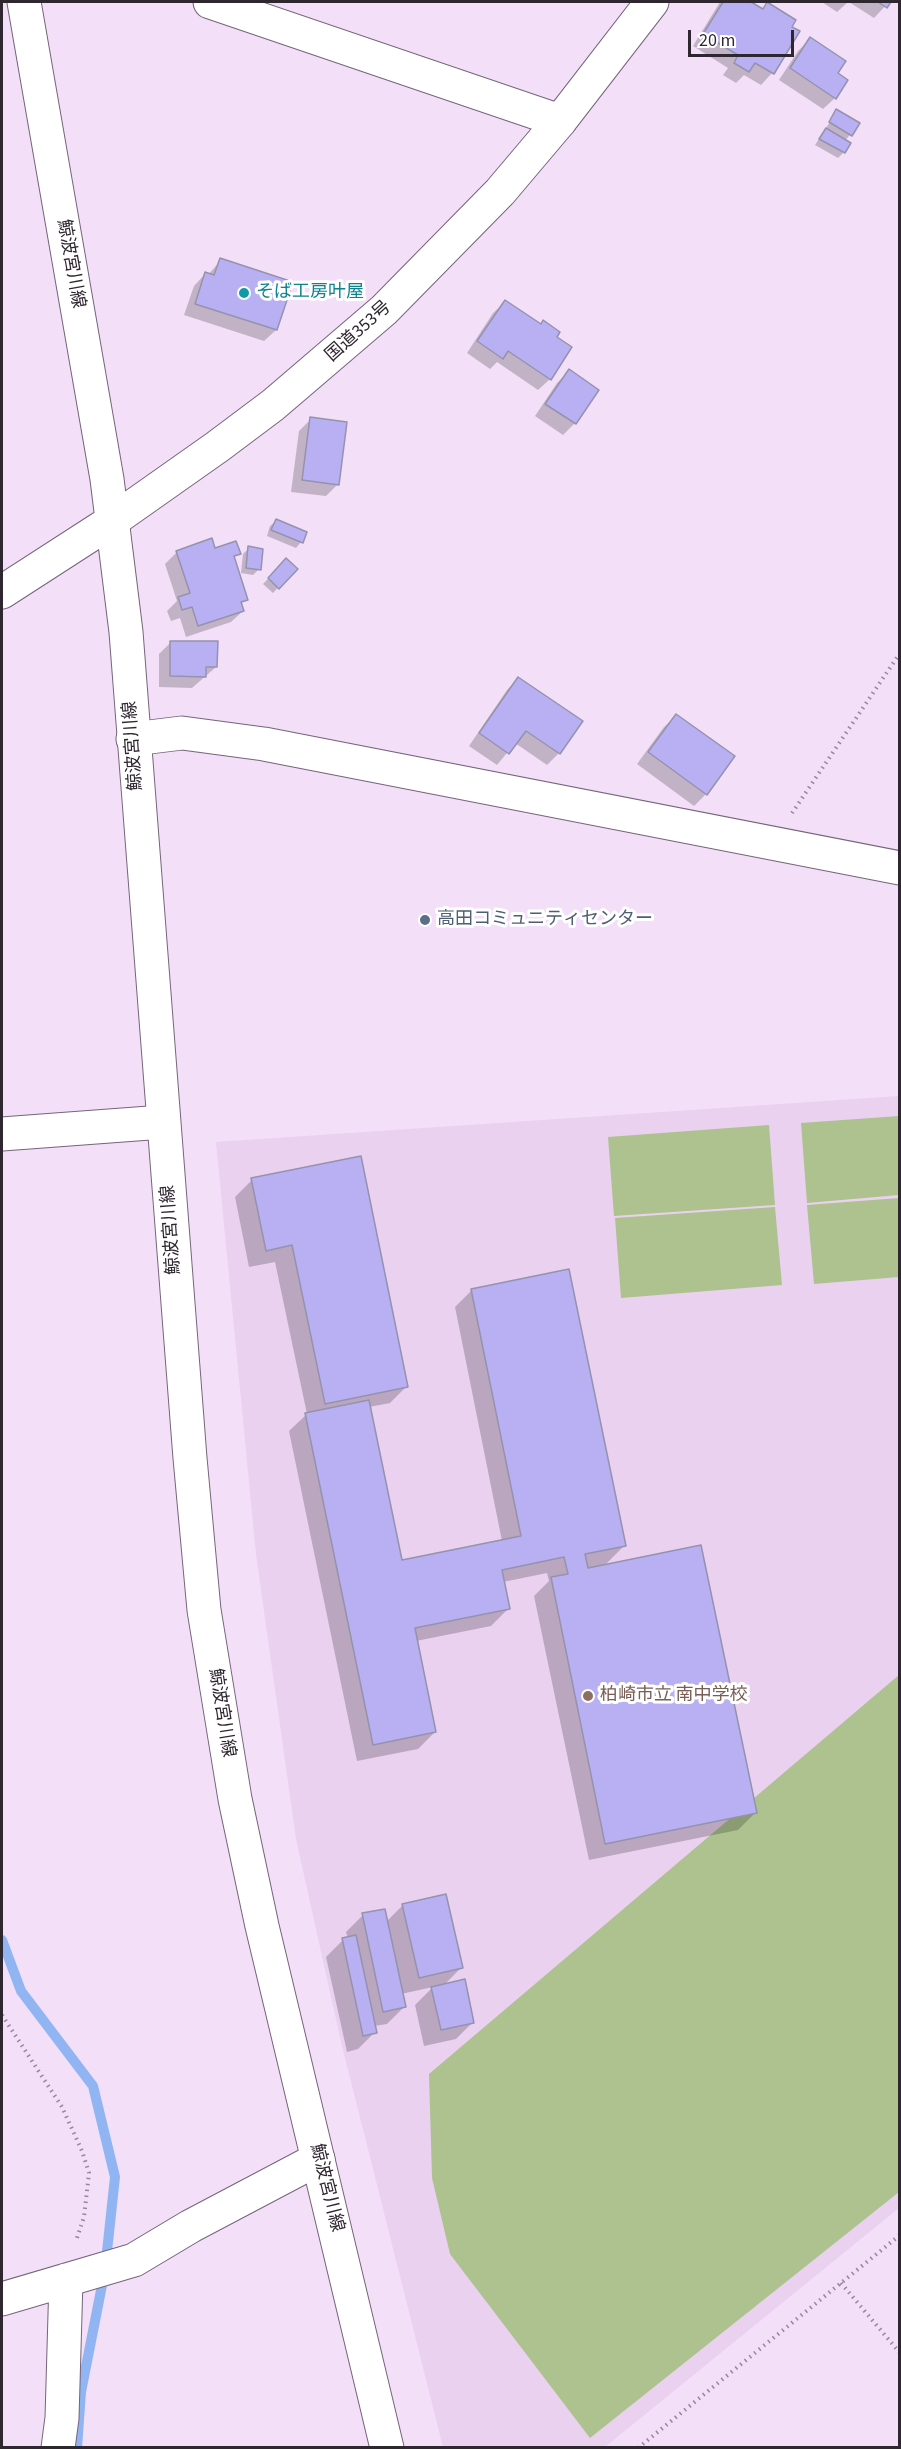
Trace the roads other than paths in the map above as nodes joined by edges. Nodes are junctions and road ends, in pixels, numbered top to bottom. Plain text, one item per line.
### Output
1 (24, 2) edge
2 (652, 2) edge
3 (228, 4) edge
4 (560, 122) junction
5 (112, 521) junction
6 (2, 592) edge
7 (133, 739) junction
8 (900, 868) edge
9 (163, 1122) junction
10 (2, 1134) edge
11 (318, 2159) junction
12 (76, 2277) junction
13 (2, 2299) edge
14 (58, 2448) edge
15 (387, 2448) edge

1 - 5 main road, 鯨波宮川線
2 - 4 main road, 国道353号
3 - 4 main road
4 - 5 main road, 国道353号
5 - 6 main road, 国道353号
5 - 7 main road, 鯨波宮川線
7 - 8 main road
7 - 9 main road, 鯨波宮川線
9 - 10 main road
9 - 11 main road, 鯨波宮川線
11 - 12 main road
11 - 15 main road, 鯨波宮川線
12 - 13 main road
12 - 14 main road

